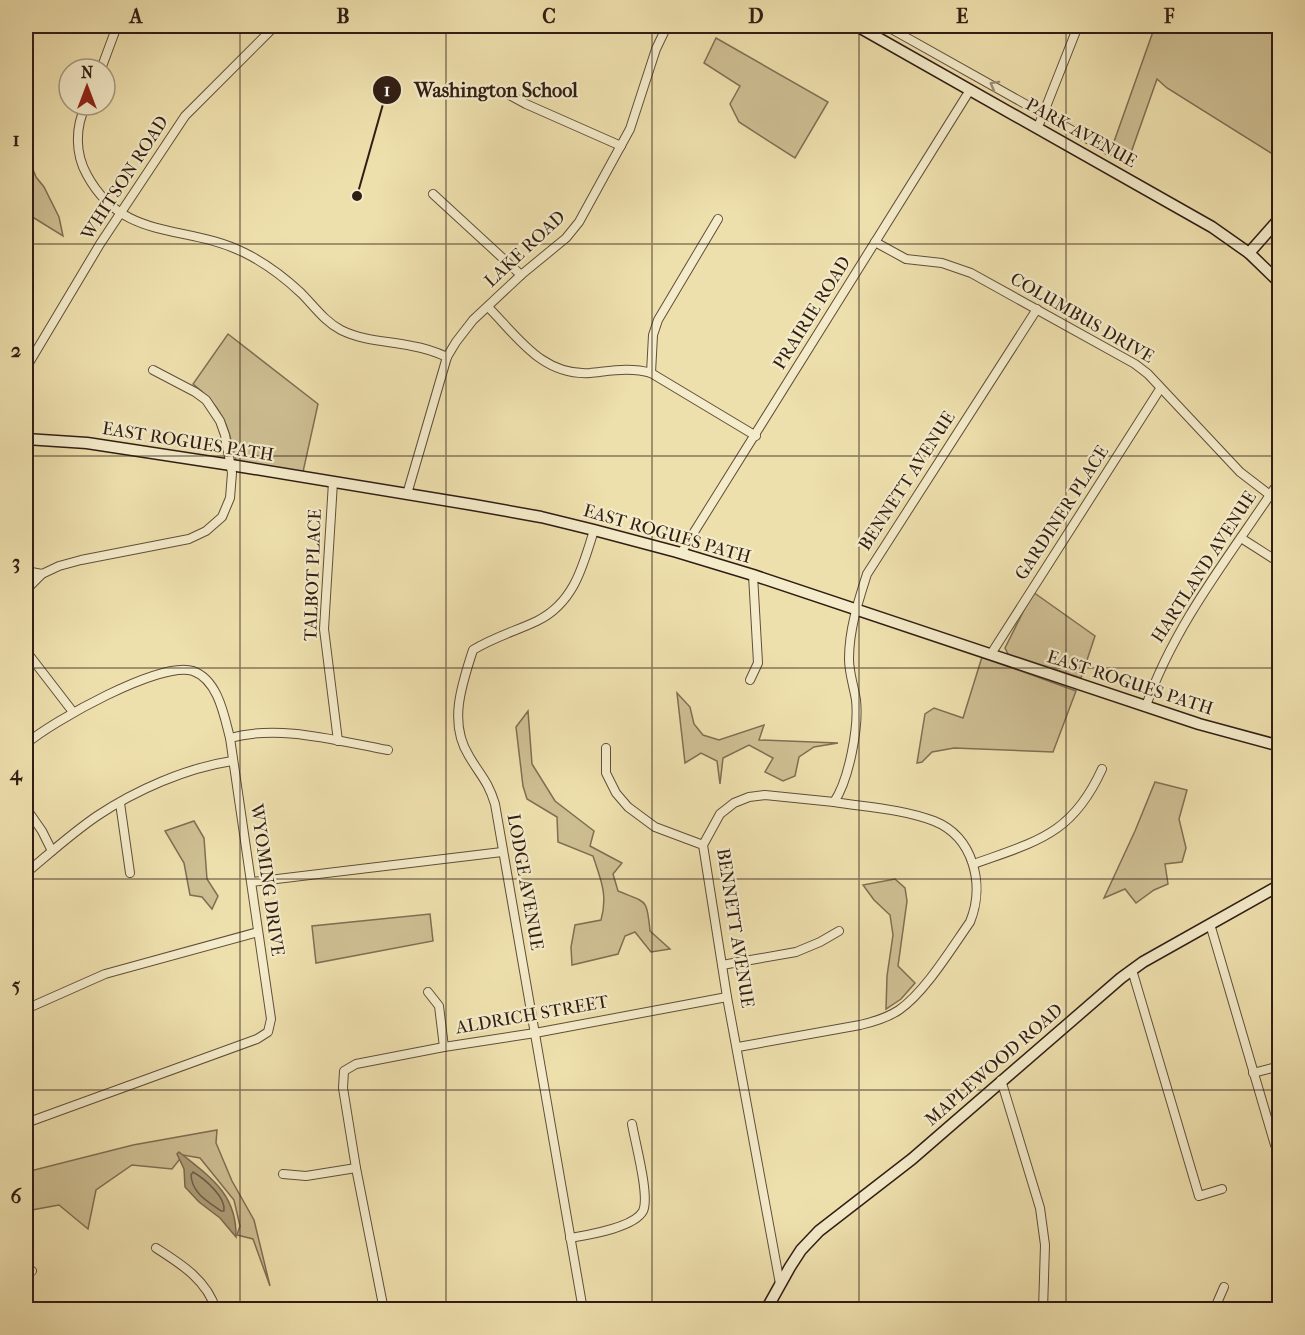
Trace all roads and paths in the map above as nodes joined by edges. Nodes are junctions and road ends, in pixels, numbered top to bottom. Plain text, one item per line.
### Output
1 (117, 26) edge
2 (275, 26) edge
3 (667, 26) edge
4 (857, 26) edge
5 (886, 26) edge
6 (1078, 26) edge
7 (105, 57) edge
8 (500, 90) dead end
9 (970, 90) junction
10 (1045, 113) junction
11 (81, 117) edge
12 (1038, 127) junction
13 (621, 146) junction
14 (1109, 151) dead end
15 (432, 194) dead end
16 (121, 214) junction
17 (1280, 218) edge
18 (718, 219) dead end
19 (875, 242) junction
20 (1249, 253) junction
21 (521, 275) junction
22 (1280, 283) edge
23 (488, 307) junction
24 (1037, 309) junction
25 (447, 357) junction
26 (26, 368) edge
27 (153, 370) dead end
28 (651, 373) junction
29 (1160, 388) junction
30 (756, 436) junction
31 (26, 439) edge
32 (231, 465) junction
33 (1280, 480) edge
34 (333, 482) junction
35 (407, 494) junction
36 (1270, 495) junction
37 (594, 530) junction
38 (1241, 538) junction
39 (681, 553) junction
40 (1280, 563) edge
41 (26, 571) edge
42 (42, 574) junction
43 (753, 575) junction
44 (26, 590) edge
45 (856, 609) junction
46 (26, 651) edge
47 (991, 654) junction
48 (750, 680) dead end
49 (1146, 706) junction
50 (73, 712) junction
51 (230, 738) junction
52 (338, 741) junction
53 (26, 744) edge
54 (1280, 746) edge
55 (606, 748) dead end
56 (387, 750) dead end
57 (232, 761) junction
58 (1102, 769) dead end
59 (834, 802) junction
60 (120, 804) junction
61 (26, 808) edge
62 (703, 845) junction
63 (52, 851) junction
64 (502, 852) junction
65 (974, 864) junction
66 (26, 873) edge
67 (130, 873) dead end
68 (252, 882) junction
69 (1280, 885) edge
70 (1210, 924) junction
71 (839, 931) dead end
72 (258, 932) junction
73 (722, 965) junction
74 (1132, 970) junction
75 (428, 992) dead end
76 (727, 997) junction
77 (26, 1009) edge
78 (535, 1034) junction
79 (444, 1047) junction
80 (738, 1047) junction
81 (1280, 1066) edge
82 (1253, 1073) junction
83 (1001, 1080) junction
84 (26, 1123) edge
85 (632, 1124) dead end
86 (1275, 1145) dead end
87 (356, 1168) junction
88 (283, 1174) dead end
89 (1222, 1189) dead end
90 (570, 1238) junction
91 (156, 1248) dead end
92 (780, 1284) junction
93 (1224, 1287) dead end
94 (216, 1310) edge
95 (384, 1310) edge
96 (583, 1310) edge
97 (766, 1310) edge
98 (1043, 1310) edge
99 (1214, 1310) edge

1 - 7 street
2 - 16 street, WHITSON ROAD
3 - 13 street, LAKE ROAD
4 - 9 street, PARK AVENUE
10 -> 5 street
6 - 10 street
8 - 13 street
9 - 12 street, PARK AVENUE
9 - 19 street, PRAIRIE ROAD
10 - 12 street
10 - 14 street
11 - 16 street
12 - 20 street, PARK AVENUE
13 - 21 street, LAKE ROAD
15 - 21 street
16 - 25 street
16 - 26 street, WHITSON ROAD
17 - 20 street
18 - 28 street
19 - 24 street, COLUMBUS DRIVE
19 - 30 street, PRAIRIE ROAD
20 - 22 street, PARK AVENUE
21 - 23 street, LAKE ROAD
23 - 25 street, LAKE ROAD
23 - 28 street
24 - 29 street, COLUMBUS DRIVE
24 - 45 street, BENNETT AVENUE
25 - 35 street, LAKE ROAD
27 - 32 street
28 - 30 street
29 - 36 street, COLUMBUS DRIVE
29 - 47 street, GARDINER PLACE
30 - 39 street, PRAIRIE ROAD
31 - 32 street, EAST ROGUES PATH
32 - 34 street, EAST ROGUES PATH
32 - 42 street
33 - 36 street, HARTLAND AVENUE
34 - 35 street, EAST ROGUES PATH
34 - 52 street, TALBOT PLACE
35 - 37 street, EAST ROGUES PATH
36 - 38 street, HARTLAND AVENUE
37 - 39 street, EAST ROGUES PATH
37 - 64 street, LODGE AVENUE
38 - 40 street
38 - 49 street, HARTLAND AVENUE
39 - 43 street, EAST ROGUES PATH
41 - 42 street
42 - 44 street
43 - 45 street, EAST ROGUES PATH
43 - 48 street
45 - 47 street, EAST ROGUES PATH
45 - 59 street, BENNETT AVENUE
46 - 50 street
47 - 49 street, EAST ROGUES PATH
49 - 54 street, EAST ROGUES PATH
50 - 51 street, WYOMING DRIVE
50 - 53 street, WYOMING DRIVE
51 - 52 street
51 - 57 street, WYOMING DRIVE
52 - 56 street
55 - 62 street
57 - 60 street
57 - 68 street, WYOMING DRIVE
58 - 65 street
59 - 62 street, BENNETT AVENUE
59 - 65 street
60 - 63 street
60 - 67 street
61 - 63 street
62 - 73 street, BENNETT AVENUE
63 - 66 street
64 - 68 street
64 - 78 street, LODGE AVENUE
65 - 80 street
68 - 72 street, WYOMING DRIVE
69 - 70 street, MAPLEWOOD ROAD
70 - 74 street, MAPLEWOOD ROAD
70 - 82 street
71 - 73 street
72 - 77 street
72 - 84 street, WYOMING DRIVE
73 - 76 street, BENNETT AVENUE
74 - 83 street, MAPLEWOOD ROAD
74 - 89 street
75 - 79 street
76 - 78 street, ALDRICH STREET
76 - 80 street, BENNETT AVENUE
78 - 79 street, ALDRICH STREET
78 - 90 street, LODGE AVENUE
79 - 87 street, ALDRICH STREET
80 - 92 street, BENNETT AVENUE
81 - 82 street
82 - 86 street
83 - 92 street, MAPLEWOOD ROAD
83 - 98 street
85 - 90 street
87 - 88 street
87 - 95 street
90 - 96 street, LODGE AVENUE
91 - 94 street
92 - 97 street, MAPLEWOOD ROAD
93 - 99 street

